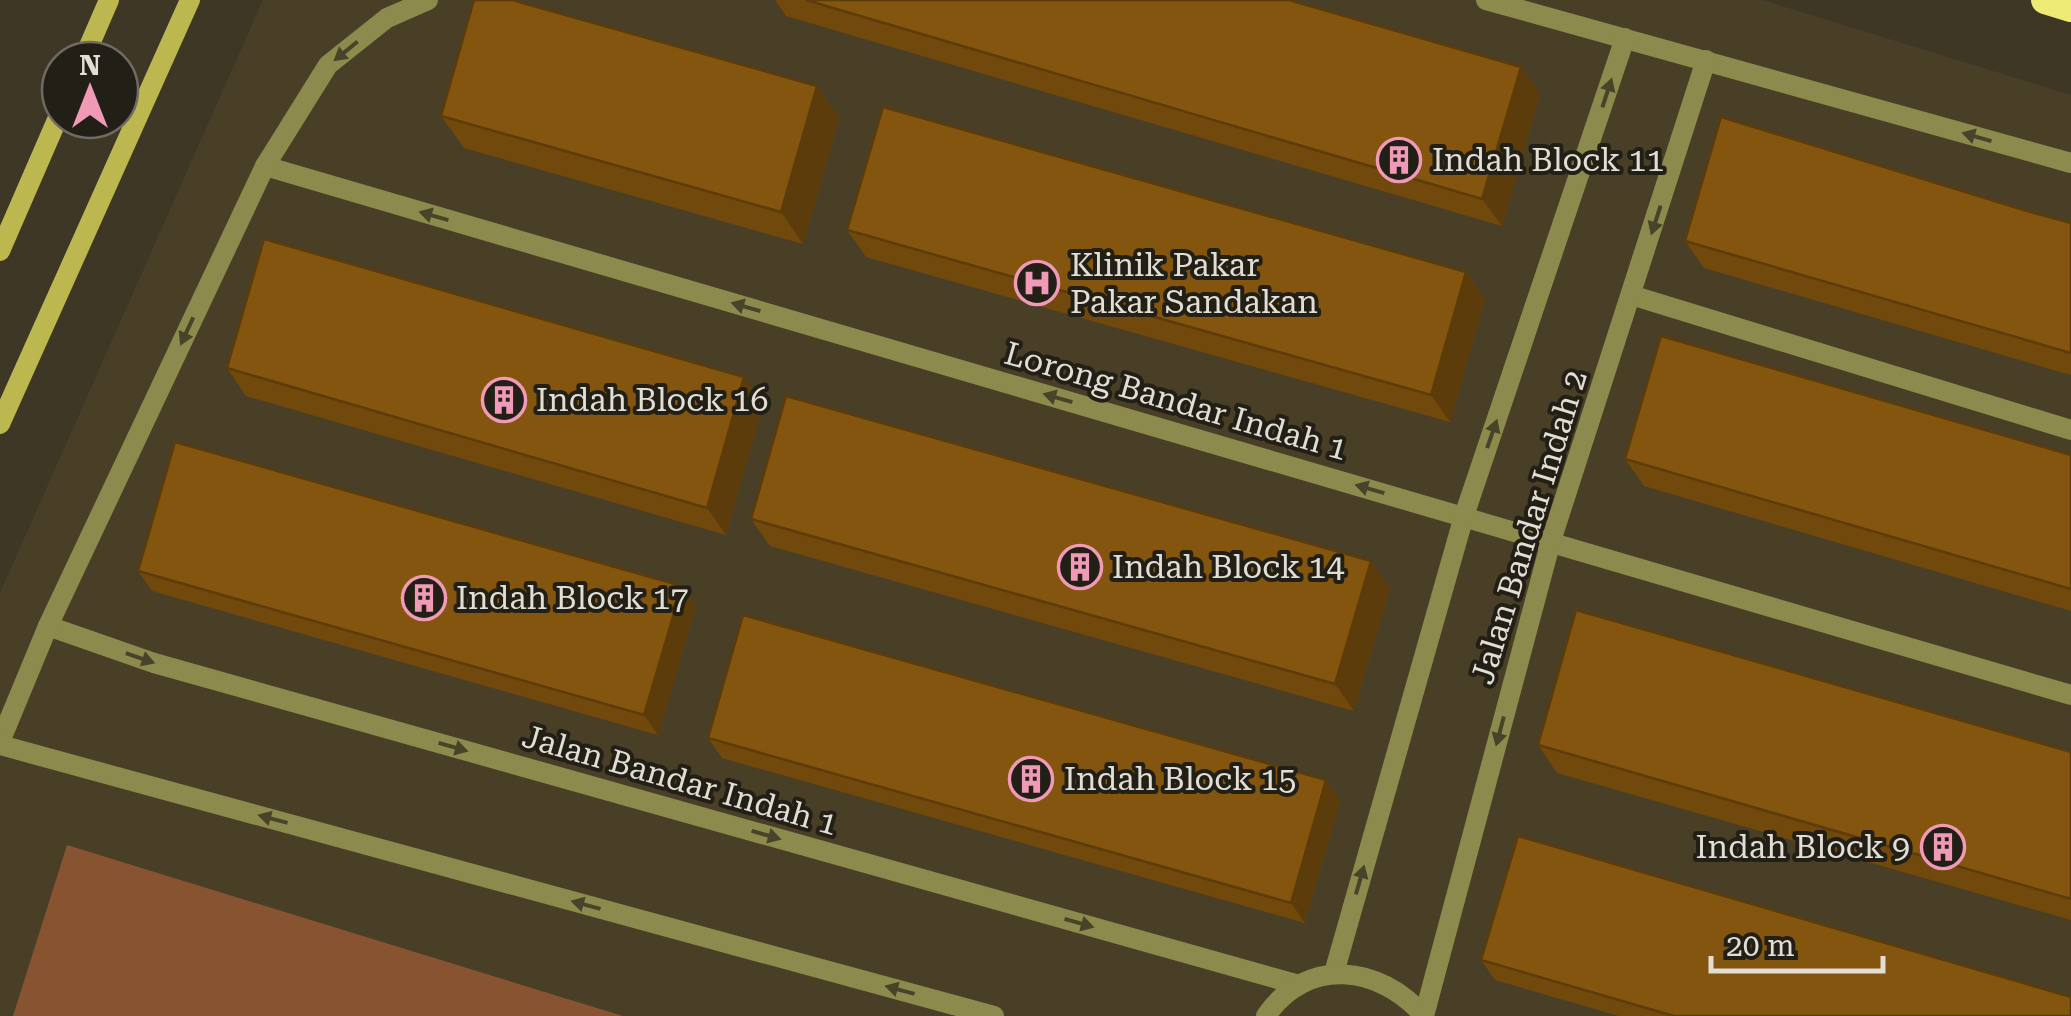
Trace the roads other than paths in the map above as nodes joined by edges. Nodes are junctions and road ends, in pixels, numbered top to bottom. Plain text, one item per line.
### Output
1 (109, 0) edge
2 (190, 0) edge
3 (428, 0) edge
4 (1486, 0) edge
5 (2045, 0) edge
6 (2071, 8) edge
7 (1625, 38) junction
8 (92, 40) edge
9 (1706, 60) junction
10 (48, 140) edge
11 (2071, 163) edge
12 (264, 166) junction
13 (0, 252) edge
14 (1632, 295) junction
15 (0, 424) edge
16 (2071, 430) edge
17 (1464, 516) junction
18 (1551, 542) junction
19 (48, 626) junction
20 (2071, 695) edge
21 (0, 744) edge
22 (1334, 974) junction
23 (1298, 985) junction
24 (994, 1016) edge
25 (1266, 1016) edge
26 (1424, 1016) edge

1 - 8 main road
2 - 15 main road
3 -> 12 street
4 - 7 street
5 - 6 highway
7 - 9 street
17 -> 7 street, Jalan Bandar Indah 2
11 -> 9 street
9 -> 14 street, Jalan Bandar Indah 2
10 - 13 main road
17 -> 12 street, Lorong Bandar Indah 1
12 -> 19 street
14 - 16 street
14 - 18 street, Jalan Bandar Indah 2
17 - 18 street, Lorong Bandar Indah 1
22 -> 17 street, Jalan Bandar Indah 2
18 - 20 street, Lorong Bandar Indah 1
18 -> 26 street, Jalan Bandar Indah 2
19 - 21 street
19 -> 23 street, Jalan Bandar Indah 1
24 -> 21 street
22 - 23 street
22 - 26 street
23 - 25 street

